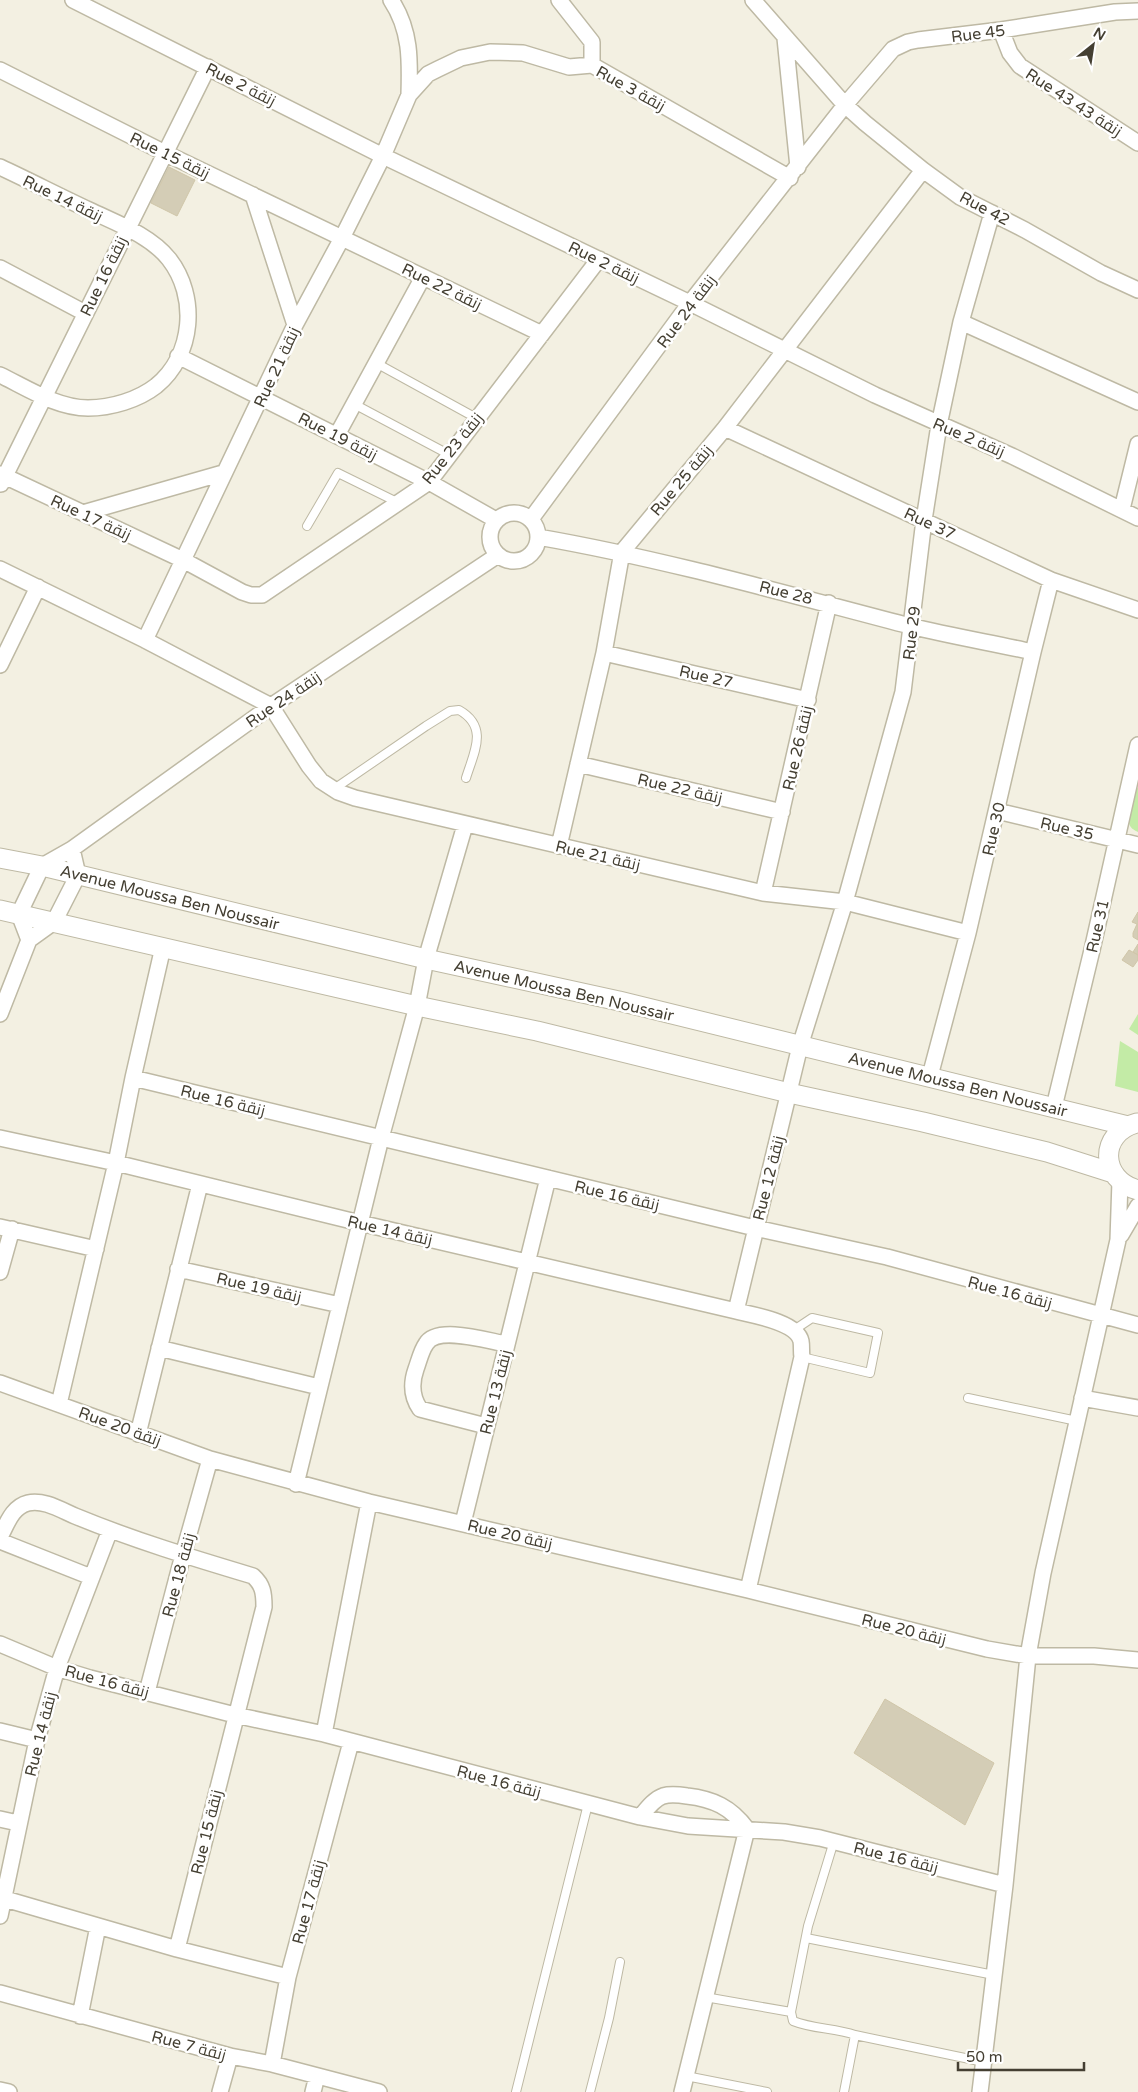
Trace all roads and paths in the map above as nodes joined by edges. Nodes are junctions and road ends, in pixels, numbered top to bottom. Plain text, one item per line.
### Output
1 (73, 0) edge
2 (391, 0) edge
3 (559, 0) edge
4 (753, 0) edge
5 (1138, 11) edge
6 (1000, 30) junction
7 (785, 38) junction
8 (592, 66) junction
9 (208, 67) junction
10 (0, 70) edge
11 (409, 95) junction
12 (845, 105) junction
13 (1138, 143) edge
14 (165, 153) junction
15 (383, 156) junction
16 (0, 167) edge
17 (923, 170) junction
18 (794, 172) junction
19 (253, 195) junction
20 (992, 213) junction
21 (127, 228) junction
22 (342, 238) junction
23 (599, 259) junction
24 (0, 268) edge
25 (423, 277) junction
26 (1138, 290) edge
27 (690, 303) junction
28 (85, 313) junction
29 (961, 322) junction
30 (295, 325) junction
31 (542, 334) junction
32 (785, 350) junction
33 (178, 356) junction
34 (376, 363) junction
35 (0, 375) edge
36 (44, 396) junction
37 (262, 397) junction
38 (1138, 402) edge
39 (354, 404) junction
40 (478, 418) junction
41 (939, 425) junction
42 (725, 428) junction
43 (337, 435) junction
44 (1138, 444) edge
45 (450, 455) junction
46 (223, 473) junction
47 (2, 478) edge
48 (429, 482) junction
49 (398, 503) junction
50 (1122, 509) junction
51 (83, 514) junction
52 (1138, 518) edge
53 (531, 519) junction
54 (496, 520) junction
55 (924, 520) junction
56 (307, 526) dead end
57 (538, 537) junction
58 (622, 552) junction
59 (498, 555) junction
60 (183, 560) junction
61 (0, 569) edge
62 (1051, 580) junction
63 (38, 586) junction
64 (829, 603) junction
65 (1138, 610) edge
66 (912, 626) junction
67 (145, 640) junction
68 (1033, 652) junction
69 (604, 653) junction
70 (0, 665) edge
71 (808, 700) junction
72 (271, 706) junction
73 (1138, 745) edge
74 (578, 764) junction
75 (1135, 766) edge
76 (466, 778) dead end
77 (334, 789) junction
78 (997, 811) junction
79 (782, 812) junction
80 (465, 824) junction
81 (1116, 840) junction
82 (1138, 845) edge
83 (559, 846) junction
84 (72, 850) junction
85 (0, 858) edge
86 (42, 866) junction
87 (78, 875) junction
88 (763, 893) junction
89 (845, 902) junction
90 (0, 910) edge
91 (19, 914) junction
92 (54, 922) junction
93 (968, 933) junction
94 (29, 940) junction
95 (163, 947) junction
96 (426, 959) junction
97 (417, 1006) junction
98 (0, 1014) edge
99 (800, 1046) junction
100 (930, 1076) junction
101 (133, 1078) junction
102 (789, 1093) junction
103 (1054, 1107) junction
104 (1133, 1124) edge
105 (0, 1138) edge
106 (381, 1138) junction
107 (116, 1163) junction
108 (1116, 1177) junction
109 (548, 1178) junction
110 (200, 1184) junction
111 (1138, 1190) edge
112 (1138, 1206) edge
113 (360, 1223) junction
114 (6, 1228) edge
115 (755, 1228) junction
116 (1118, 1240) junction
117 (96, 1249) junction
118 (526, 1261) junction
119 (178, 1268) junction
120 (0, 1272) edge
121 (340, 1305) junction
122 (736, 1310) junction
123 (1100, 1316) junction
124 (1138, 1325) edge
125 (794, 1330) junction
126 (506, 1344) junction
127 (159, 1348) junction
128 (802, 1357) junction
129 (0, 1383) edge
130 (319, 1387) junction
131 (968, 1398) dead end
132 (1082, 1398) junction
133 (59, 1404) junction
134 (1138, 1408) edge
135 (1077, 1421) junction
136 (486, 1426) junction
137 (138, 1434) junction
138 (210, 1459) junction
139 (296, 1484) junction
140 (369, 1502) junction
141 (463, 1523) junction
142 (110, 1530) junction
143 (0, 1537) edge
144 (0, 1542) edge
145 (183, 1555) junction
146 (91, 1577) junction
147 (748, 1590) junction
148 (0, 1644) edge
149 (1028, 1656) junction
150 (1138, 1660) edge
151 (57, 1668) junction
152 (147, 1692) junction
153 (235, 1715) junction
154 (0, 1731) edge
155 (324, 1734) junction
156 (37, 1740) junction
157 (351, 1742) junction
158 (588, 1804) junction
159 (640, 1817) junction
160 (0, 1819) edge
161 (18, 1824) junction
162 (747, 1829) junction
163 (834, 1841) junction
164 (1005, 1885) junction
165 (4, 1898) junction
166 (0, 1916) edge
167 (98, 1926) junction
168 (806, 1938) junction
169 (177, 1949) junction
170 (620, 1962) dead end
171 (994, 1975) junction
172 (288, 1977) junction
173 (0, 1993) edge
174 (705, 1997) junction
175 (790, 2012) junction
176 (80, 2016) junction
177 (855, 2035) junction
178 (230, 2056) junction
179 (984, 2062) junction
180 (272, 2064) junction
181 (317, 2076) junction
182 (686, 2076) junction
183 (0, 2090) edge
184 (9, 2092) edge
185 (220, 2092) edge
186 (313, 2092) edge
187 (379, 2092) edge
188 (516, 2092) edge
189 (590, 2092) edge
190 (682, 2092) edge
191 (767, 2092) edge
192 (844, 2092) edge
193 (980, 2092) edge

1 - 9 street, Rue 2 زنقة
2 - 11 street
3 - 8 street
4 - 7 street, Rue 42
5 - 6 street, Rue 45
6 - 12 street, Rue 45
6 - 13 street, Rue 43 زنقة 43
7 - 12 street, Rue 42
7 - 18 street
8 - 11 street, Rue 3 زنقة
8 - 18 street, Rue 3 زنقة
9 - 14 street, Rue 16 زنقة
9 - 15 street, Rue 2 زنقة
10 - 14 street, Rue 15 زنقة
11 - 15 street, Rue 21 زنقة
12 - 17 street, Rue 42
12 - 18 street, Rue 24 زنقة
14 - 19 street, Rue 15 زنقة
14 - 21 street, Rue 16 زنقة
15 - 22 street, Rue 21 زنقة
15 - 23 street, Rue 2 زنقة
16 - 21 street, Rue 14 زنقة
17 - 20 street, Rue 42
17 - 32 street, Rue 25 زنقة
18 - 27 street, Rue 24 زنقة
19 - 22 street, Rue 15 زنقة
19 - 30 street
20 - 26 street, Rue 42
20 - 29 street, Rue 29
21 - 28 street, Rue 16 زنقة
21 - 33 street
22 - 25 street, Rue 22 زنقة
22 - 30 street, Rue 21 زنقة
23 - 27 street, Rue 2 زنقة
23 - 31 street, Rue 23 زنقة
24 - 28 street
25 - 31 street, Rue 22 زنقة
25 - 34 street
27 - 32 street, Rue 2 زنقة
27 - 53 street, Rue 24 زنقة
28 - 36 street, Rue 16 زنقة
29 - 38 street
29 - 41 street, Rue 29
30 - 37 street, Rue 21 زنقة
31 - 40 street, Rue 23 زنقة
32 - 41 street, Rue 2 زنقة
32 - 42 street, Rue 25 زنقة
33 - 36 street
33 - 37 street, Rue 19 زنقة
34 - 39 street
34 - 40 lane
35 - 36 street
36 - 47 street, Rue 16 زنقة
37 - 43 street, Rue 19 زنقة
37 - 46 street, Rue 21 زنقة
39 - 43 street
39 - 45 lane
40 - 45 street, Rue 23 زنقة
41 - 50 street, Rue 2 زنقة
41 - 55 street, Rue 29
42 - 55 street, Rue 37
42 - 58 street, Rue 25 زنقة
43 - 48 street, Rue 19 زنقة
44 - 50 street
45 - 48 street, Rue 23 زنقة
46 - 51 street
46 - 60 street, Rue 21 زنقة
47 - 51 street, Rue 17 زنقة
48 - 49 street, Rue 23 زنقة
48 - 54 street, Rue 19 زنقة
49 - 56 lane
49 - 60 street, Rue 23 زنقة
50 - 52 street, Rue 2 زنقة
51 - 60 street, Rue 17 زنقة
53 - 54 street
53 - 57 street
54 - 59 street
55 - 62 street, Rue 37
55 - 66 street, Rue 29
57 - 58 street, Rue 28
57 - 59 street
58 - 64 street, Rue 28
58 - 69 street, Rue 25 زنقة
59 - 72 street, Rue 24 زنقة
60 - 67 street, Rue 21 زنقة
61 - 63 street
62 - 65 street, Rue 37
62 - 68 street, Rue 30
63 - 67 street
63 - 70 street
64 - 66 street, Rue 28
64 - 71 street, Rue 26 زنقة
66 - 68 street, Rue 28
66 - 89 street, Rue 29
67 - 72 street
68 - 78 street, Rue 30
69 - 71 street, Rue 27
69 - 74 street, Rue 25 زنقة
71 - 79 street, Rue 26 زنقة
72 - 77 street, Rue 21 زنقة
72 - 84 street, Rue 24 زنقة
73 - 75 street, Rue 31
74 - 79 street, Rue 22 زنقة
74 - 83 street, Rue 25 زنقة
75 - 81 street, Rue 31
76 - 77 lane
77 - 80 street, Rue 21 زنقة
78 - 81 street, Rue 35
78 - 93 street, Rue 30
79 - 88 street, Rue 26 زنقة
80 - 83 street, Rue 21 زنقة
80 - 96 street
81 - 82 street, Rue 35
81 - 103 street, Rue 31
83 - 88 street, Rue 21 زنقة
84 - 86 street, Rue 24 زنقة
84 - 87 street
85 - 86 street, Avenue Moussa Ben Noussair
86 - 87 street, Avenue Moussa Ben Noussair
86 - 91 street
87 - 92 street
87 - 96 street, Avenue Moussa Ben Noussair
88 - 89 street, Rue 21 زنقة
89 - 93 street, Rue 21 زنقة
89 - 99 street, Rue 29
90 - 91 street
91 - 92 street
91 - 94 street
92 - 94 street
92 - 95 street
93 - 100 street, Rue 30
94 - 98 street
95 - 97 street
95 - 101 street
96 - 97 street
96 - 99 street, Avenue Moussa Ben Noussair
97 - 102 street
97 - 106 street
99 - 100 street, Avenue Moussa Ben Noussair
99 - 102 street, Rue 12 زنقة
100 - 103 street, Avenue Moussa Ben Noussair
101 - 106 street, Rue 16 زنقة
101 - 107 street
102 - 108 street
102 - 115 street, Rue 12 زنقة
103 - 104 street, Avenue Moussa Ben Noussair
104 - 108 street
105 - 107 street, Rue 14 زنقة
106 - 109 street, Rue 16 زنقة
106 - 113 street
107 - 110 street, Rue 14 زنقة
107 - 117 street
108 - 111 street
108 - 116 street
109 - 115 street, Rue 16 زنقة
109 - 118 street, Rue 13 زنقة
110 - 113 street, Rue 14 زنقة
110 - 119 street
112 - 116 street
113 - 118 street, Rue 14 زنقة
113 - 121 street
114 - 117 street
114 - 120 street
115 - 122 street, Rue 12 زنقة
115 - 123 street, Rue 16 زنقة
116 - 123 street
117 - 133 street
118 - 122 street, Rue 14 زنقة
118 - 126 street, Rue 13 زنقة
119 - 121 street, Rue 19 زنقة
119 - 127 street
121 - 130 street
122 - 125 street, Rue 14 زنقة
123 - 124 street, Rue 16 زنقة
123 - 132 street
125 - 128 street
125 - 128 lane
126 - 136 street, Rue 13 زنقة
126 - 136 street
127 - 130 street
127 - 137 street
128 - 147 street
129 - 133 street, Rue 20 زنقة
130 - 139 street
131 - 135 lane
132 - 134 street
132 - 135 street
133 - 137 street, Rue 20 زنقة
135 - 149 street
136 - 141 street, Rue 13 زنقة
137 - 138 street, Rue 20 زنقة
138 - 139 street, Rue 20 زنقة
138 - 145 street, Rue 18 زنقة
139 - 140 street, Rue 20 زنقة
140 - 141 street, Rue 20 زنقة
140 - 155 street
141 - 147 street, Rue 20 زنقة
142 - 143 street
142 - 145 street
142 - 146 street, Rue 14 زنقة
144 - 146 street
145 - 152 street, Rue 18 زنقة
145 - 153 street
146 - 151 street, Rue 14 زنقة
147 - 149 street, Rue 20 زنقة
148 - 151 street, Rue 16 زنقة
149 - 150 street, Rue 20 زنقة
149 - 164 street
151 - 152 street, Rue 16 زنقة
151 - 156 street, Rue 14 زنقة
152 - 153 street, Rue 16 زنقة
153 - 155 street, Rue 16 زنقة
153 - 169 street, Rue 15 زنقة
154 - 156 street
155 - 157 street, Rue 16 زنقة
156 - 161 street, Rue 14 زنقة
157 - 158 street, Rue 16 زنقة
157 - 172 street, Rue 17 زنقة
158 - 159 street, Rue 16 زنقة
158 - 188 lane
159 - 162 street, Rue 16 زنقة
159 - 162 street
160 - 161 street
161 - 165 street, Rue 14 زنقة
162 - 163 street, Rue 16 زنقة
162 - 174 street
163 - 164 street, Rue 16 زنقة
163 - 168 lane
164 - 171 street
165 - 166 street, Rue 14 زنقة
165 - 167 street
167 - 169 street
167 - 176 street
168 - 171 lane
168 - 175 lane
169 - 172 street
170 - 189 lane
171 - 179 street
172 - 180 street, Rue 17 زنقة
173 - 176 street, Rue 7 زنقة
174 - 175 lane
174 - 182 street
175 - 177 lane
176 - 178 street, Rue 7 زنقة
177 - 179 lane
177 - 192 lane
178 - 180 street, Rue 7 زنقة
178 - 185 street
179 - 193 street
180 - 181 street, Rue 7 زنقة
181 - 186 street
181 - 187 street, Rue 7 زنقة
182 - 190 street
182 - 191 lane
183 - 184 street

